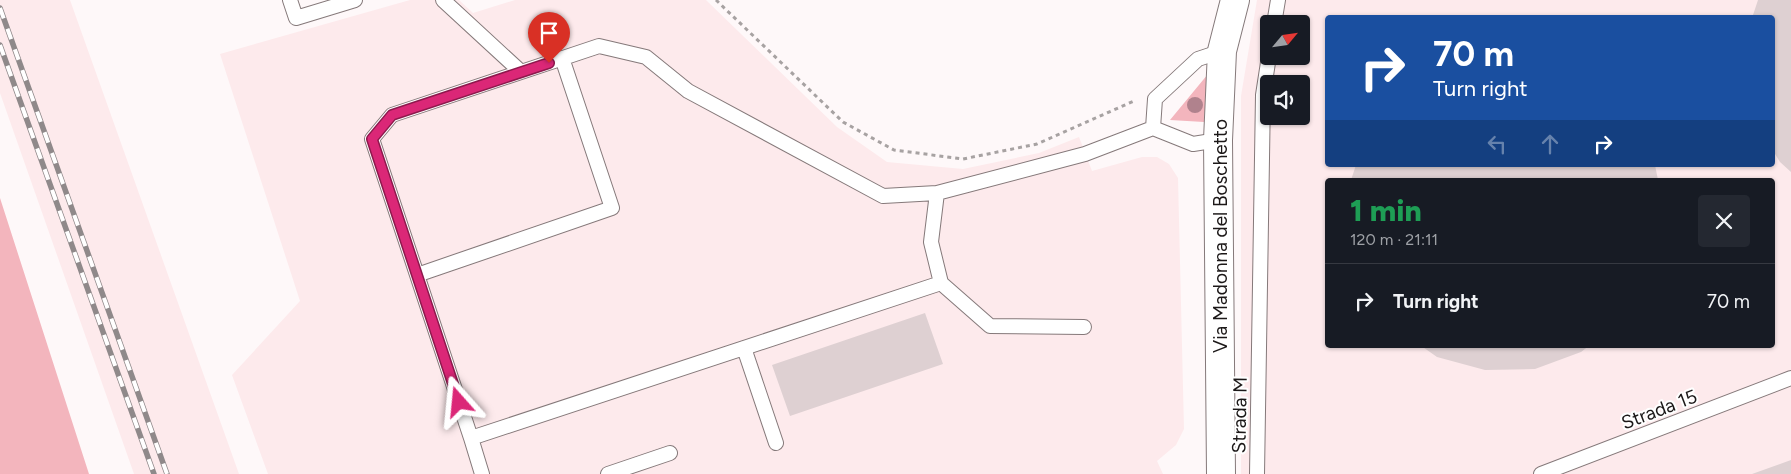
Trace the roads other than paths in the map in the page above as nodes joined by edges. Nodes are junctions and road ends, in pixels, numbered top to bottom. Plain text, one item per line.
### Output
1 (290, 0) edge
2 (355, 0) edge
3 (443, 0) edge
4 (1235, 0) edge
5 (1278, 0) edge
6 (1276, 15) edge
7 (1222, 51) junction
8 (562, 58) junction
9 (1268, 65) edge
10 (521, 72) junction
11 (1152, 128) junction
12 (1218, 140) junction
13 (938, 193) junction
14 (417, 275) junction
15 (940, 283) junction
16 (1084, 327) dead end
17 (744, 348) junction
18 (1791, 378) edge
19 (471, 438) junction
20 (776, 443) dead end
21 (670, 453) dead end
22 (482, 474) edge
23 (608, 474) edge
24 (1221, 474) edge
25 (1257, 474) edge
26 (1542, 474) edge

1 - 2 lane
3 - 10 lane
4 - 7 main road, Via Madonna del Boschetto
5 - 6 lane
7 - 11 lane
7 - 12 main road, Via Madonna del Boschetto
8 - 10 lane
8 - 13 lane
8 - 14 lane
9 - 25 lane, Strada M
10 - 14 lane
11 - 12 lane
11 - 13 lane
12 - 24 main road, Via Madonna del Boschetto
13 - 15 lane
14 - 19 lane
15 - 16 lane
15 - 17 lane
17 - 19 lane
17 - 20 lane
18 - 26 lane, Strada 15
19 - 22 lane
21 - 23 lane

